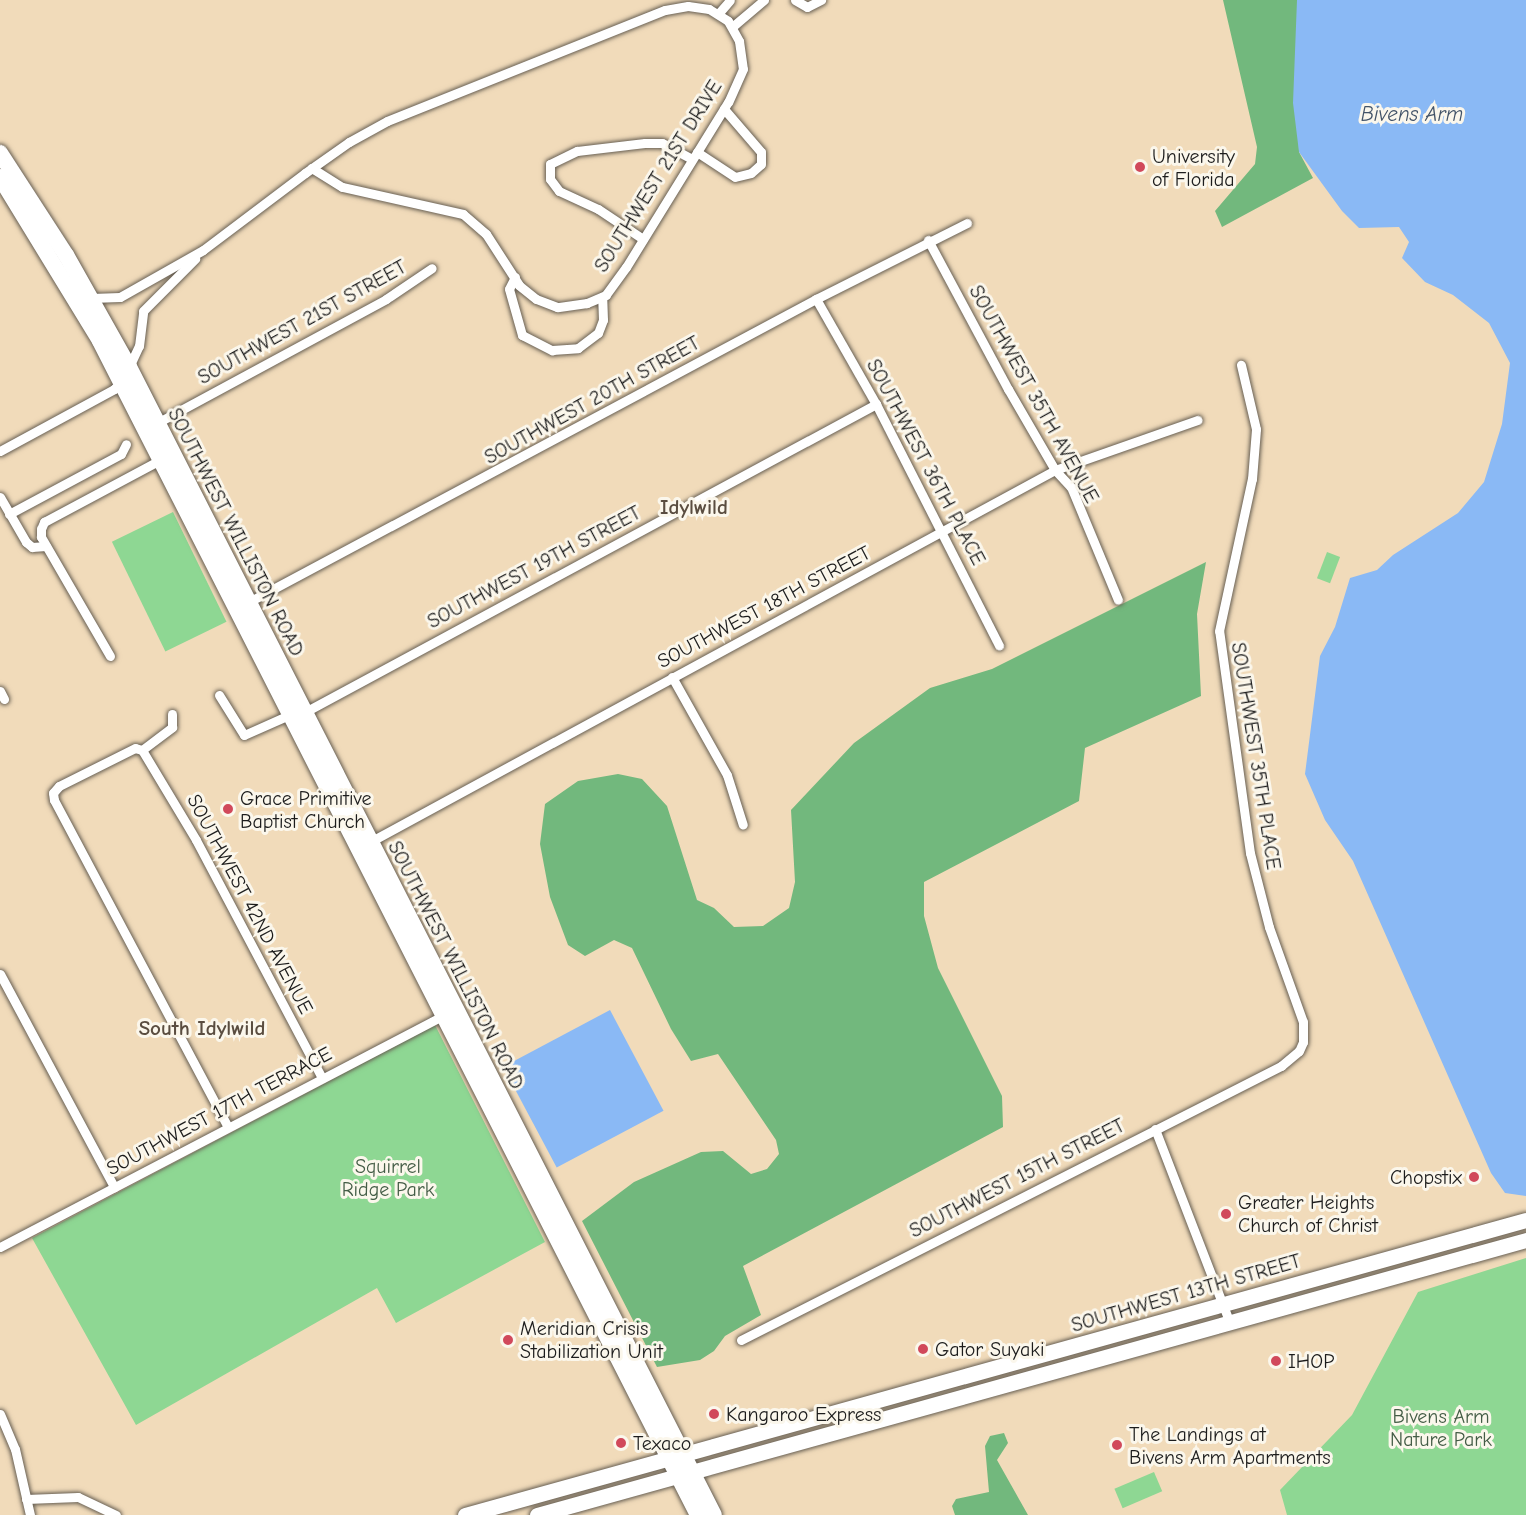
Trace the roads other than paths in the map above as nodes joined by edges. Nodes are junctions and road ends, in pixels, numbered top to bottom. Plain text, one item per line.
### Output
1 (730, 0) edge
2 (764, 0) edge
3 (795, 0) edge
4 (821, 0) edge
5 (718, 14) junction
6 (730, 24) junction
7 (724, 109) junction
8 (0, 153) edge
9 (694, 155) junction
10 (311, 168) junction
11 (0, 177) edge
12 (967, 223) dead end
13 (643, 239) junction
14 (928, 240) junction
15 (203, 250) junction
16 (432, 268) dead end
17 (515, 278) junction
18 (602, 297) junction
19 (91, 298) junction
20 (816, 299) junction
21 (1241, 365) dead end
22 (129, 367) junction
23 (121, 384) junction
24 (876, 404) junction
25 (1198, 420) dead end
26 (157, 423) junction
27 (126, 444) dead end
28 (0, 451) edge
29 (160, 460) junction
30 (1055, 470) junction
31 (0, 497) edge
32 (9, 514) junction
33 (944, 530) junction
34 (46, 546) junction
35 (1118, 600) dead end
36 (242, 606) junction
37 (999, 645) dead end
38 (110, 656) dead end
39 (672, 677) junction
40 (219, 695) dead end
41 (297, 713) junction
42 (172, 714) dead end
43 (142, 750) junction
44 (743, 825) dead end
45 (364, 845) junction
46 (0, 974) edge
47 (449, 1012) junction
48 (1303, 1042) joint
49 (322, 1078) junction
50 (228, 1127) junction
51 (1155, 1129) junction
52 (114, 1187) junction
53 (1526, 1220) edge
54 (1526, 1240) edge
55 (0, 1247) edge
56 (1224, 1304) junction
57 (1230, 1323) junction
58 (1103, 1338) junction
59 (741, 1340) dead end
60 (1107, 1357) junction
61 (916, 1390) junction
62 (916, 1410) junction
63 (0, 1414) edge
64 (677, 1456) junction
65 (686, 1474) junction
66 (26, 1499) junction
67 (30, 1515) edge
68 (116, 1515) edge
69 (466, 1515) edge
70 (473, 1515) edge
71 (537, 1515) edge
72 (698, 1515) edge
73 (714, 1515) edge

1 - 5 street
2 - 6 street
3 - 4 street
5 - 6 street
5 - 10 street
6 - 7 street, SOUTHWEST 21ST DRIVE
7 - 9 street, SOUTHWEST 21ST DRIVE
7 - 9 street
8 - 19 highway, SOUTHWEST WILLISTON ROAD
9 - 13 street, SOUTHWEST 21ST DRIVE
9 - 13 street
10 - 15 street
10 - 17 street, SOUTHWEST 21ST DRIVE
11 - 23 highway, SOUTHWEST WILLISTON ROAD
12 - 14 street, SOUTHWEST 20TH STREET
13 - 18 street, SOUTHWEST 21ST DRIVE
14 - 20 street, SOUTHWEST 20TH STREET
14 - 30 street, SOUTHWEST 35TH AVENUE
15 - 19 street
15 - 22 street
16 - 26 street, SOUTHWEST 21ST STREET
17 - 18 street, SOUTHWEST 21ST DRIVE
17 - 18 street
19 - 22 highway, SOUTHWEST WILLISTON ROAD
20 - 24 street, SOUTHWEST 36TH PLACE
20 - 36 street, SOUTHWEST 20TH STREET
21 - 48 street, SOUTHWEST 35TH PLACE
22 - 23 street
22 - 26 highway, SOUTHWEST WILLISTON ROAD
23 - 28 street
23 - 29 highway, SOUTHWEST WILLISTON ROAD
24 - 33 street, SOUTHWEST 36TH PLACE
24 - 41 street, SOUTHWEST 19TH STREET
25 - 30 street, SOUTHWEST 18TH STREET
26 - 36 highway, SOUTHWEST WILLISTON ROAD
27 - 32 street
29 - 34 street
29 - 36 highway, SOUTHWEST WILLISTON ROAD
30 - 33 street, SOUTHWEST 18TH STREET
30 - 35 street, SOUTHWEST 35TH AVENUE
31 - 32 street
32 - 34 street
33 - 37 street, SOUTHWEST 36TH PLACE
33 - 39 street, SOUTHWEST 18TH STREET
34 - 38 street
36 - 41 highway, SOUTHWEST WILLISTON ROAD
39 - 44 street
39 - 45 street, SOUTHWEST 18TH STREET
40 - 41 street, SOUTHWEST 19TH STREET
41 - 45 highway, SOUTHWEST WILLISTON ROAD
42 - 43 street
43 - 49 street, SOUTHWEST 42ND AVENUE
43 - 50 street
45 - 47 highway, SOUTHWEST WILLISTON ROAD
46 - 52 street
47 - 49 street, SOUTHWEST 17TH TERRACE
47 - 64 highway, SOUTHWEST WILLISTON ROAD
48 - 51 street, SOUTHWEST 15TH STREET
49 - 50 street, SOUTHWEST 17TH TERRACE
50 - 52 street, SOUTHWEST 17TH TERRACE
51 - 56 street
51 - 59 street, SOUTHWEST 15TH STREET
52 - 55 street, SOUTHWEST 17TH TERRACE
53 - 56 main road, SOUTHWEST 13TH STREET
54 - 57 main road, SOUTHWEST 13TH STREET
56 - 57 street
56 - 58 main road, SOUTHWEST 13TH STREET
57 - 60 main road, SOUTHWEST 13TH STREET
58 - 60 main road
58 - 61 main road, SOUTHWEST 13TH STREET
60 - 62 main road, SOUTHWEST 13TH STREET
61 - 62 main road
61 - 64 main road, SOUTHWEST 13TH STREET
62 - 65 main road, SOUTHWEST 13TH STREET
63 - 66 street
64 - 65 highway, SOUTHWEST WILLISTON ROAD
64 - 69 main road, SOUTHWEST 13TH STREET
65 - 71 main road, SOUTHWEST 13TH STREET
65 - 72 highway, SOUTHWEST WILLISTON ROAD
65 - 73 highway, SOUTHWEST WILLISTON ROAD
66 - 67 street
66 - 68 street
69 - 70 main road

